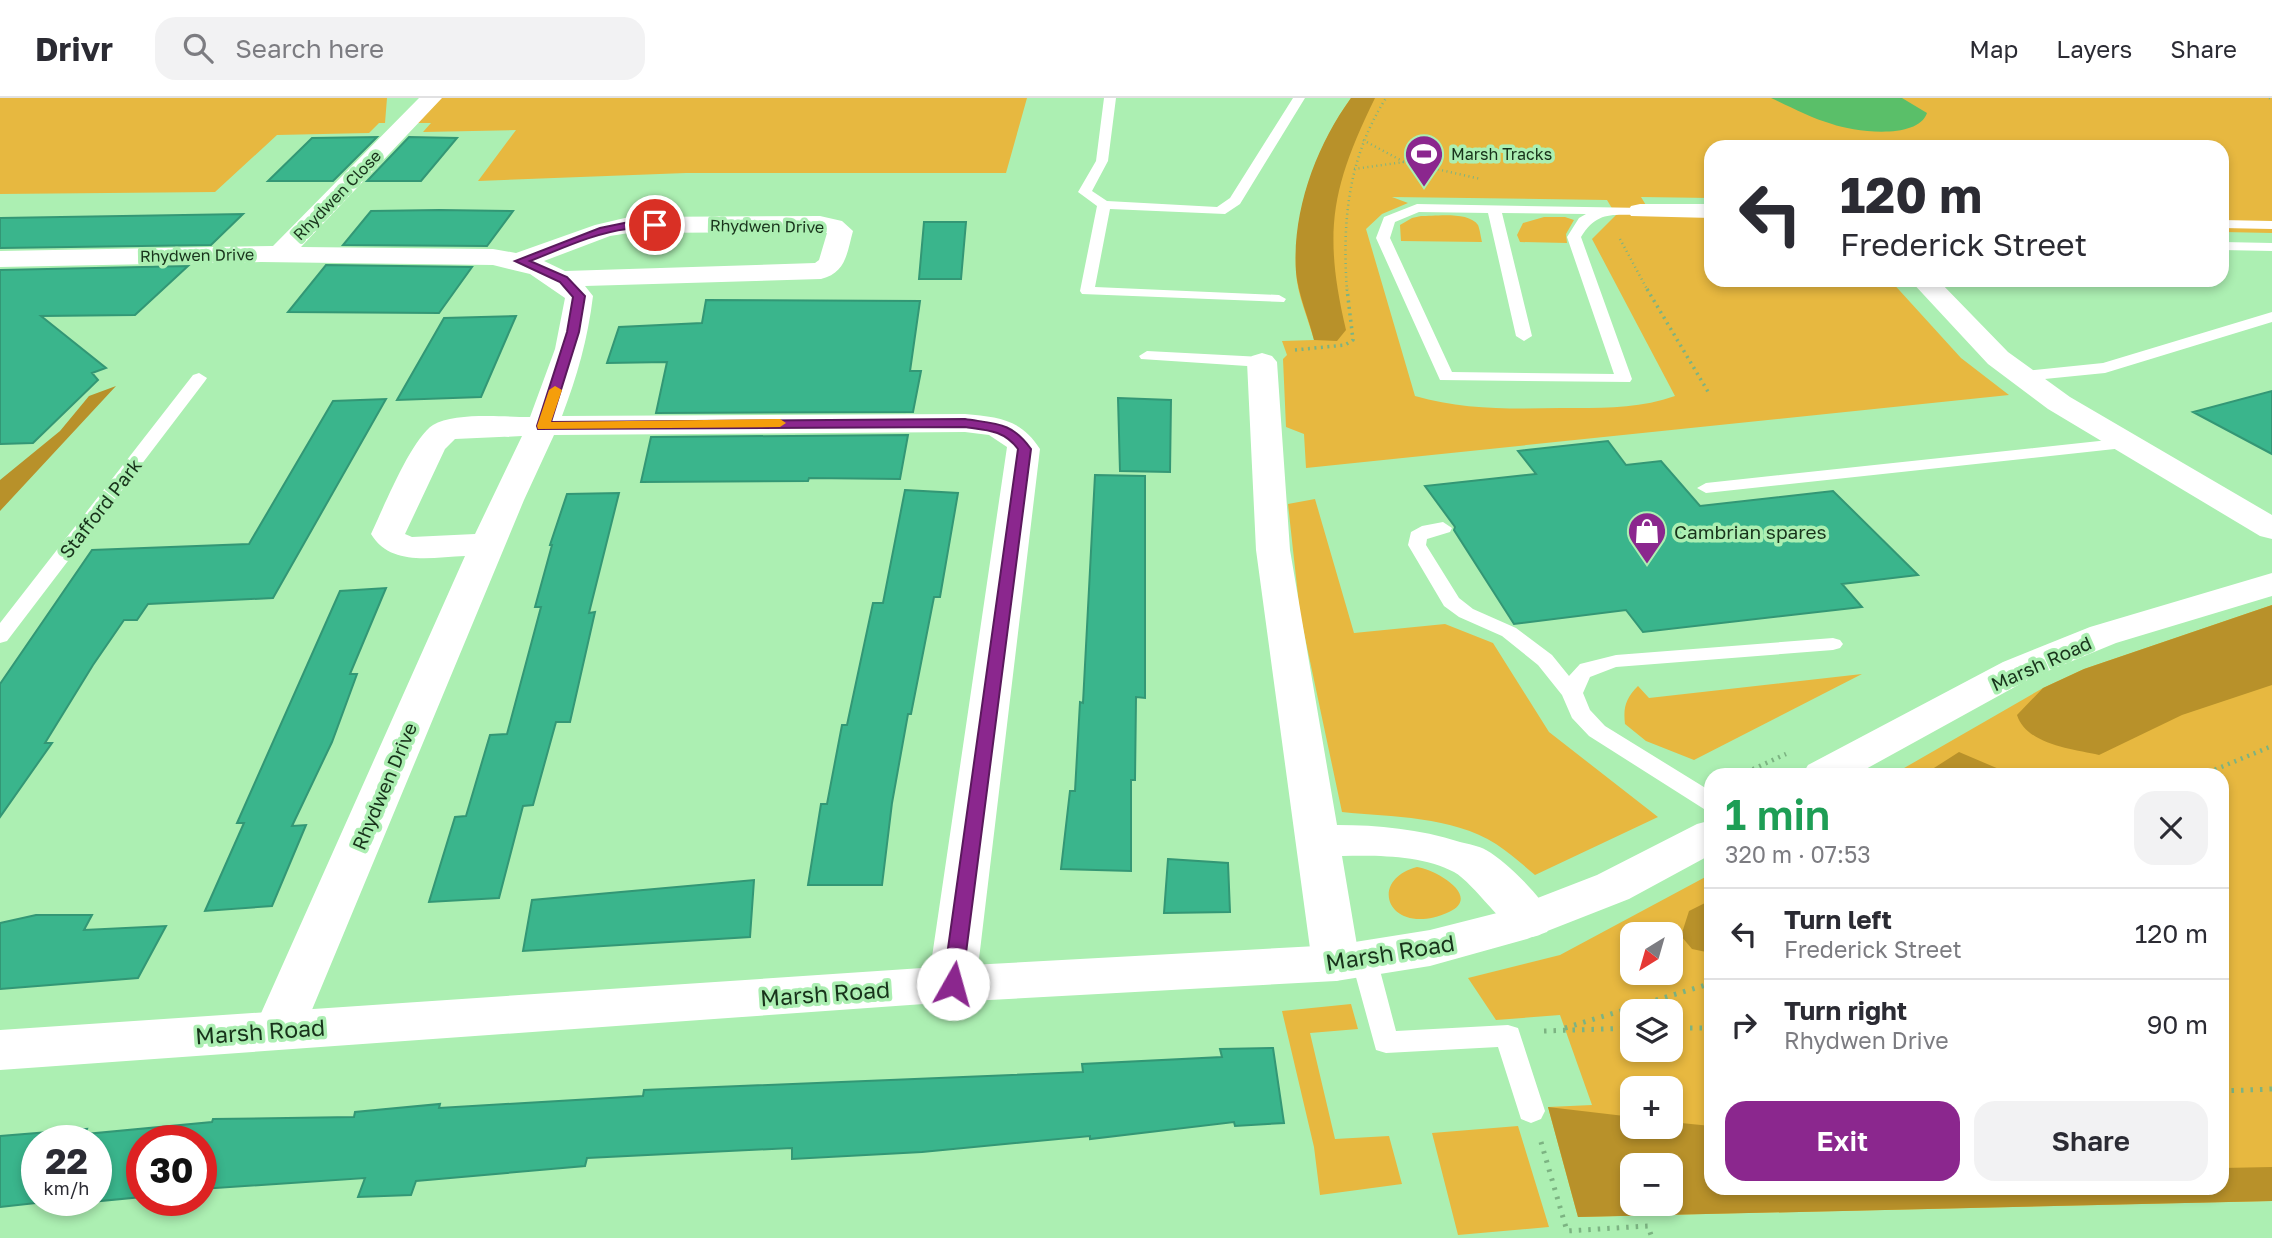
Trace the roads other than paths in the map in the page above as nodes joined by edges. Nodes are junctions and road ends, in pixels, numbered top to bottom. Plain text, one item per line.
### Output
1 (430, 98) edge
2 (1110, 98) edge
3 (1299, 98) edge
4 (1104, 205) junction
5 (1494, 209) junction
6 (1605, 210) junction
7 (1640, 211) joint
8 (1704, 211) edge
9 (2229, 224) edge
10 (2272, 225) edge
11 (2229, 246) edge
12 (2272, 247) edge
13 (279, 255) junction
14 (0, 259) edge
15 (521, 261) junction
16 (564, 279) junction
17 (1930, 287) edge
18 (1279, 299) dead end
19 (2272, 317) edge
20 (1524, 336) dead end
21 (1147, 356) dead end
22 (1262, 362) joint
23 (2024, 376) junction
24 (199, 378) dead end
25 (543, 426) junction
26 (2127, 443) junction
27 (1706, 488) dead end
28 (1443, 528) dead end
29 (2272, 529) edge
30 (488, 544) junction
31 (2272, 583) edge
32 (0, 637) edge
33 (1833, 644) dead end
34 (1572, 693) junction
35 (1836, 768) edge
36 (1704, 798) edge
37 (1704, 839) edge
38 (1318, 841) junction
39 (1531, 920) junction
40 (1350, 961) junction
41 (953, 984) junction
42 (279, 1029) junction
43 (0, 1050) edge
44 (1531, 1111) dead end

1 - 13 street, Rhydwen Close
2 - 4 lane
3 - 4 lane
4 - 18 lane
5 - 6 lane
5 - 6 lane
5 - 20 lane
6 - 7 lane
7 - 8 street
9 - 10 lane
11 - 12 lane
13 - 14 street, Rhydwen Drive
13 - 15 street, Rhydwen Drive
15 - 16 street, Rhydwen Drive
15 - 16 street, Rhydwen Drive
16 - 25 street, Rhydwen Drive
17 - 23 street
19 - 23 lane
21 - 22 lane
22 - 38 street
23 - 26 street
24 - 32 lane, Stafford Park
25 - 30 street, Rhydwen Drive
25 - 30 street
25 - 41 street
26 - 27 lane
26 - 29 street
28 - 34 lane
30 - 42 street, Rhydwen Drive
31 - 35 street, Marsh Road
33 - 34 lane
34 - 36 lane
37 - 39 street, Marsh Road
38 - 39 street
38 - 40 street
39 - 40 street, Marsh Road
40 - 41 street, Marsh Road
40 - 44 lane
41 - 42 street, Marsh Road
42 - 43 street, Marsh Road

